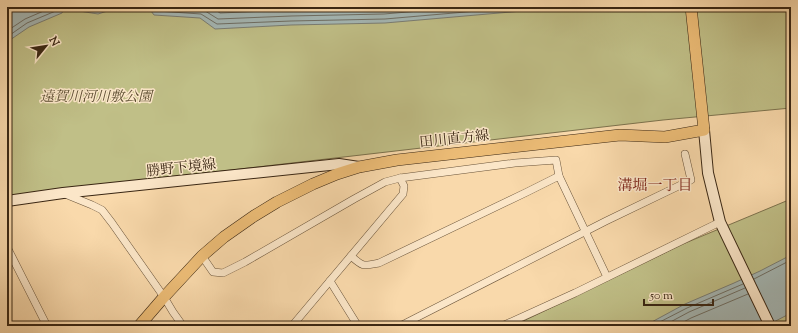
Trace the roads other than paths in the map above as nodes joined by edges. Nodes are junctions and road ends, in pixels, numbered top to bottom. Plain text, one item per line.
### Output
1 (691, 7) edge
2 (704, 130) junction
3 (685, 154) dead end
4 (359, 167) junction
5 (559, 176) junction
6 (400, 178) junction
7 (63, 193) junction
8 (7, 200) edge
9 (722, 225) junction
10 (585, 232) junction
11 (7, 247) edge
12 (202, 256) junction
13 (351, 256) junction
14 (607, 277) junction
15 (330, 281) junction
16 (164, 297) junction
17 (47, 326) edge
18 (139, 326) edge
19 (184, 326) edge
20 (292, 326) edge
21 (358, 326) edge
22 (400, 326) edge
23 (502, 326) edge
24 (770, 326) edge

1 - 2 main road
2 - 4 main road, 田川直方線
2 - 9 main road
3 - 10 street
4 - 7 main road, 勝野下境線
4 - 12 main road, 田川直方線
5 - 6 street
5 - 10 street
5 - 13 street
6 - 12 street
6 - 13 street
7 - 8 main road, 勝野下境線
7 - 16 street
9 - 14 street
9 - 24 main road
10 - 14 street
10 - 22 street
11 - 17 street
12 - 16 main road, 田川直方線
13 - 15 street
14 - 23 street
15 - 20 street
15 - 21 street
16 - 18 main road, 田川直方線
16 - 19 street

